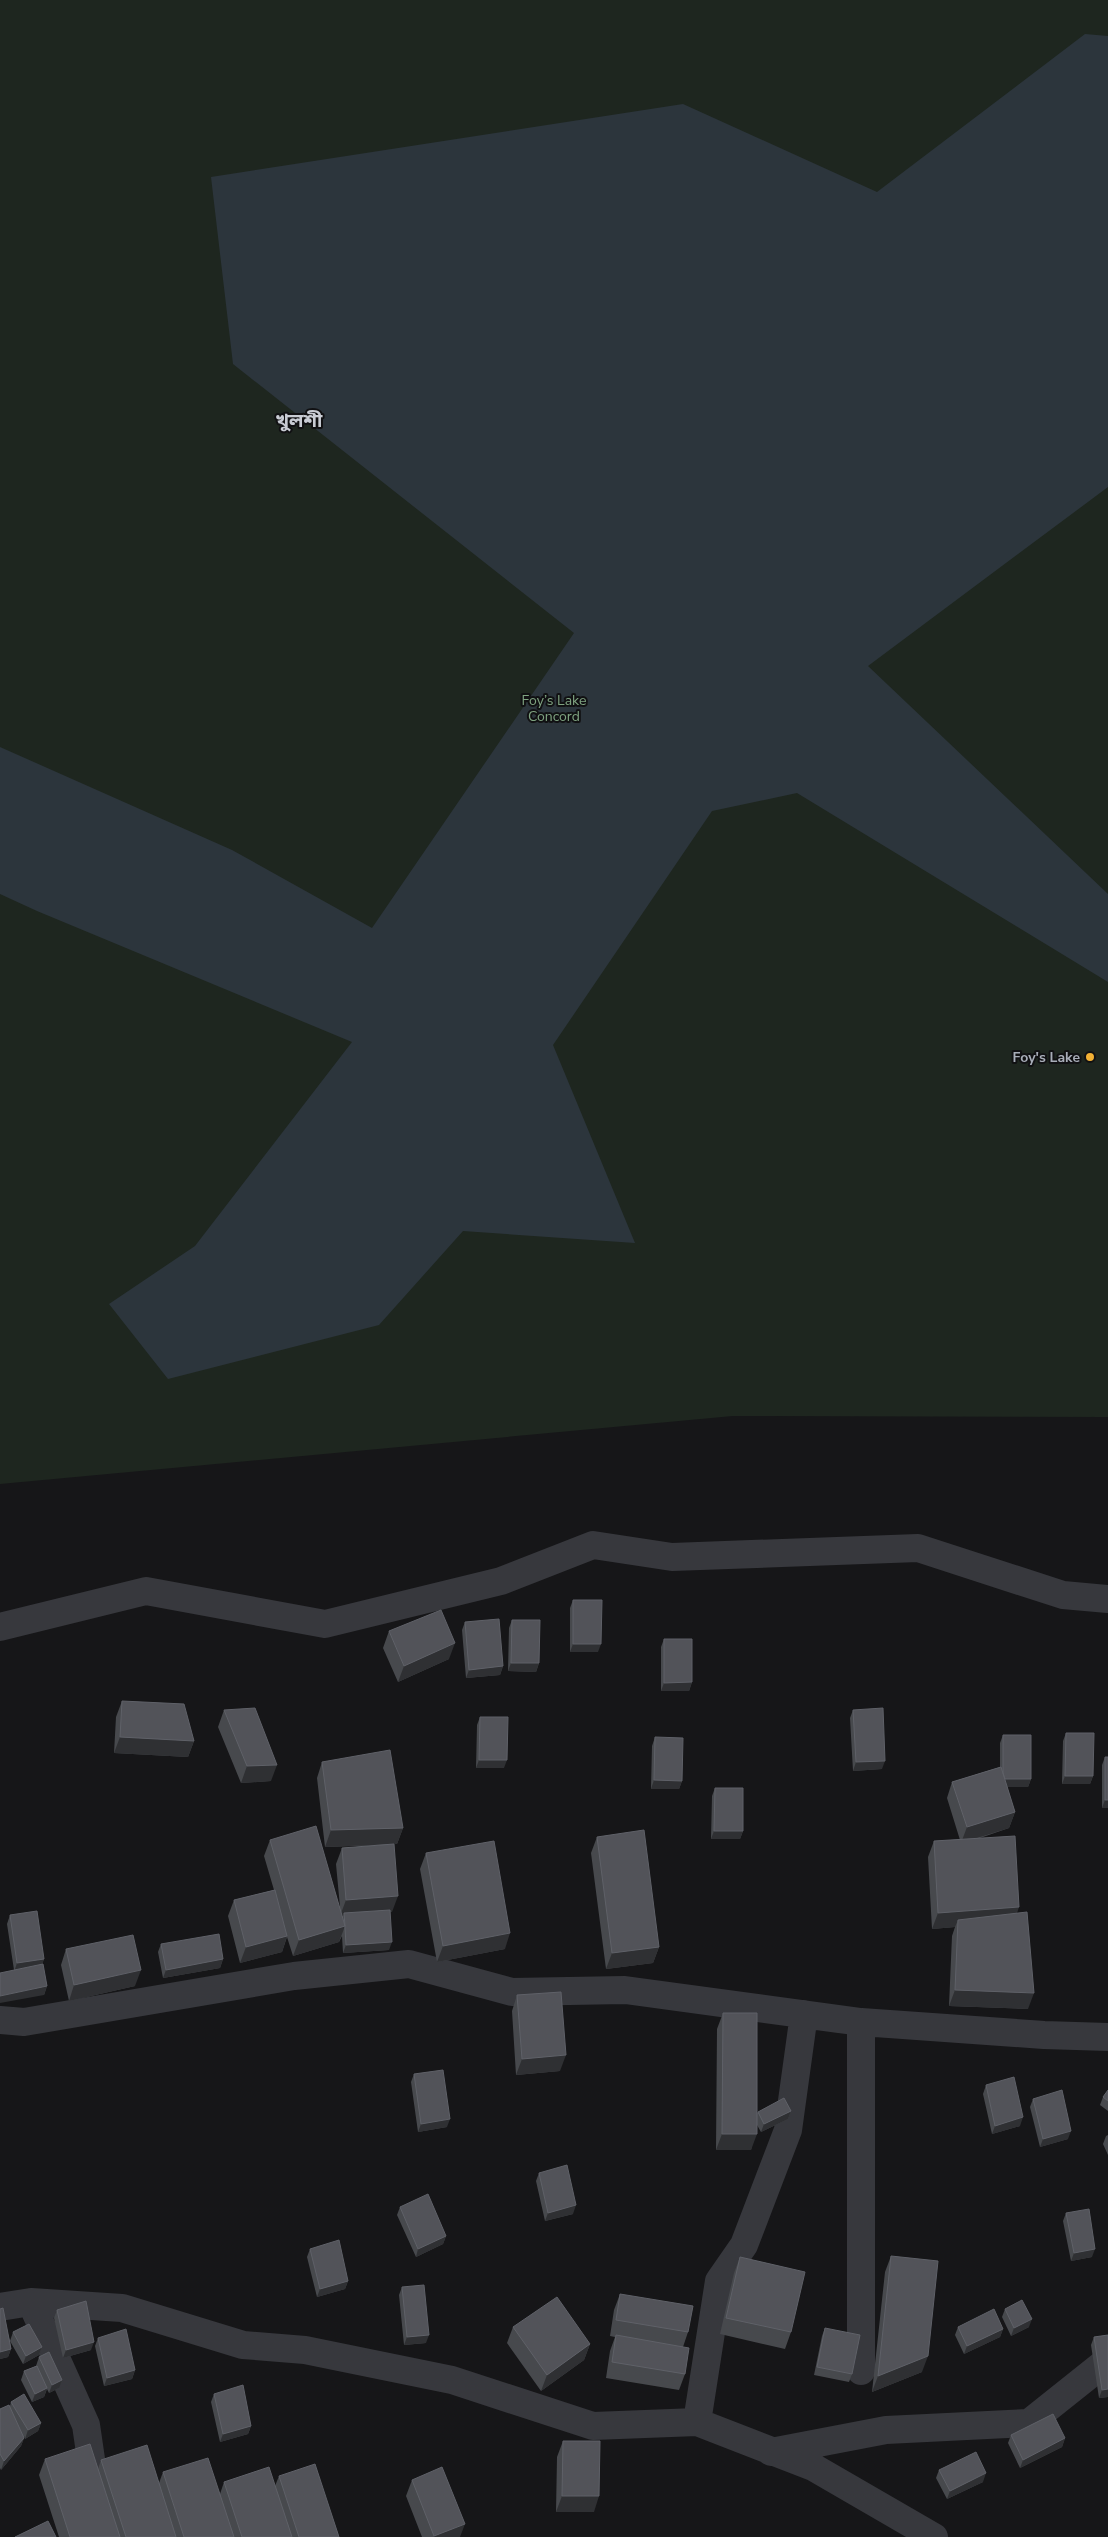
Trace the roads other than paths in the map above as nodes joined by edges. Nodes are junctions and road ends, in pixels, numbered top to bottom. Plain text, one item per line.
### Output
1 (1108, 1599) edge
2 (0, 1627) edge
3 (804, 2014) junction
4 (0, 2020) edge
5 (861, 2022) junction
6 (1108, 2037) edge
7 (32, 2302) junction
8 (0, 2307) edge
9 (1108, 2360) edge
10 (861, 2371) dead end
11 (697, 2422) junction
12 (771, 2452) junction
13 (118, 2537) edge
14 (934, 2537) edge

1 - 2 street
3 - 4 street
3 - 5 street
3 - 11 street
5 - 6 street
5 - 10 street
7 - 8 street
7 - 11 street
7 - 13 street
9 - 12 street
11 - 12 street
12 - 14 street

